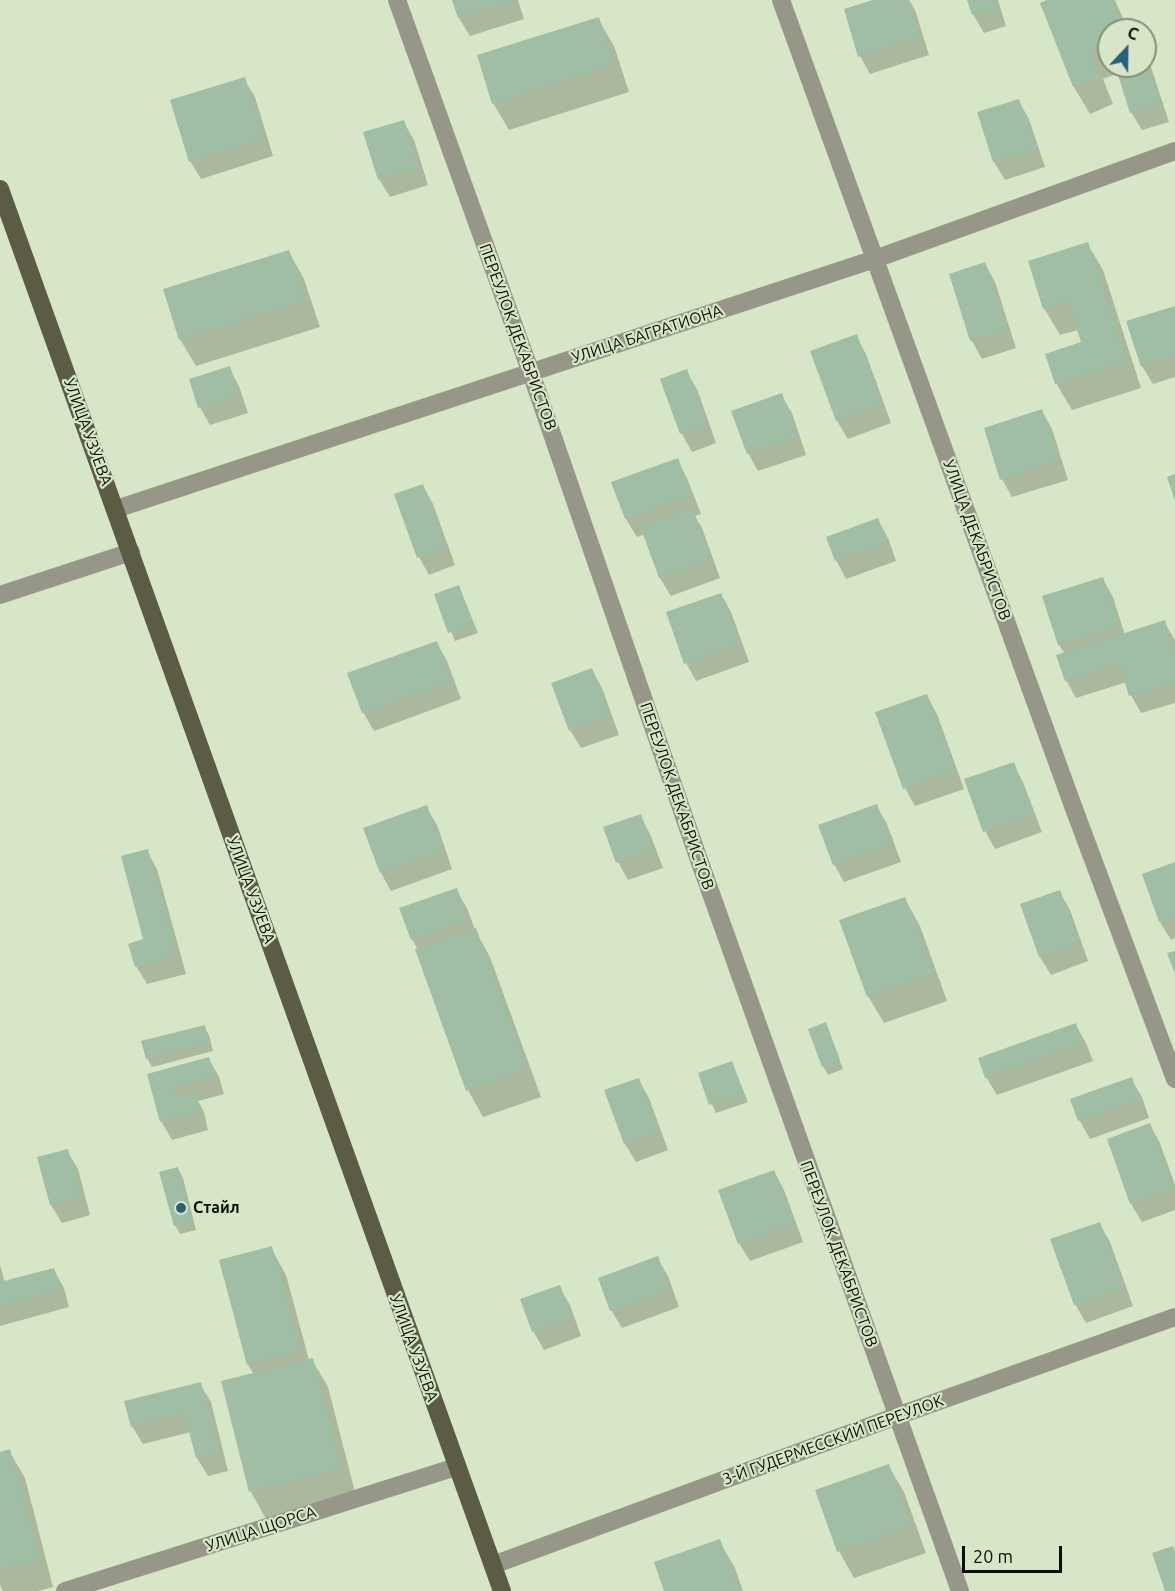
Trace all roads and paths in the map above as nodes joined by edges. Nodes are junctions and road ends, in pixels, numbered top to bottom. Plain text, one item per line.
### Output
1 (397, 0) edge
2 (781, 0) edge
3 (1175, 151) edge
4 (0, 189) edge
5 (875, 259) junction
6 (531, 373) junction
7 (116, 509) junction
8 (131, 552) junction
9 (0, 595) edge
10 (1175, 1079) edge
11 (1175, 1317) edge
12 (897, 1416) junction
13 (456, 1467) junction
14 (493, 1565) junction
15 (65, 1591) edge
16 (502, 1591) edge
17 (960, 1591) edge

1 - 6 street, ПЕРЕУЛОК ДЕКАБРИСТОВ
2 - 5 street, УЛИЦА ДЕКАБРИСТОВ
3 - 5 street, УЛИЦА БАГРАТИОНА
4 - 7 main road, УЛИЦА УЗУЕВА
5 - 6 street, УЛИЦА БАГРАТИОНА
5 - 10 street, УЛИЦА ДЕКАБРИСТОВ
6 - 7 street, УЛИЦА БАГРАТИОНА
6 - 12 street, ПЕРЕУЛОК ДЕКАБРИСТОВ
7 - 8 main road, УЛИЦА УЗУЕВА
8 - 9 street
8 - 13 main road, УЛИЦА УЗУЕВА
11 - 12 street, 3-Й ГУДЕРМЕССКИЙ ПЕРЕУЛОК
12 - 14 street, 3-Й ГУДЕРМЕССКИЙ ПЕРЕУЛОК
12 - 17 street, ПЕРЕУЛОК ДЕКАБРИСТОВ
13 - 14 main road, УЛИЦА УЗУЕВА
13 - 15 street, УЛИЦА ЩОРСА
14 - 16 main road, УЛИЦА УЗУЕВА

